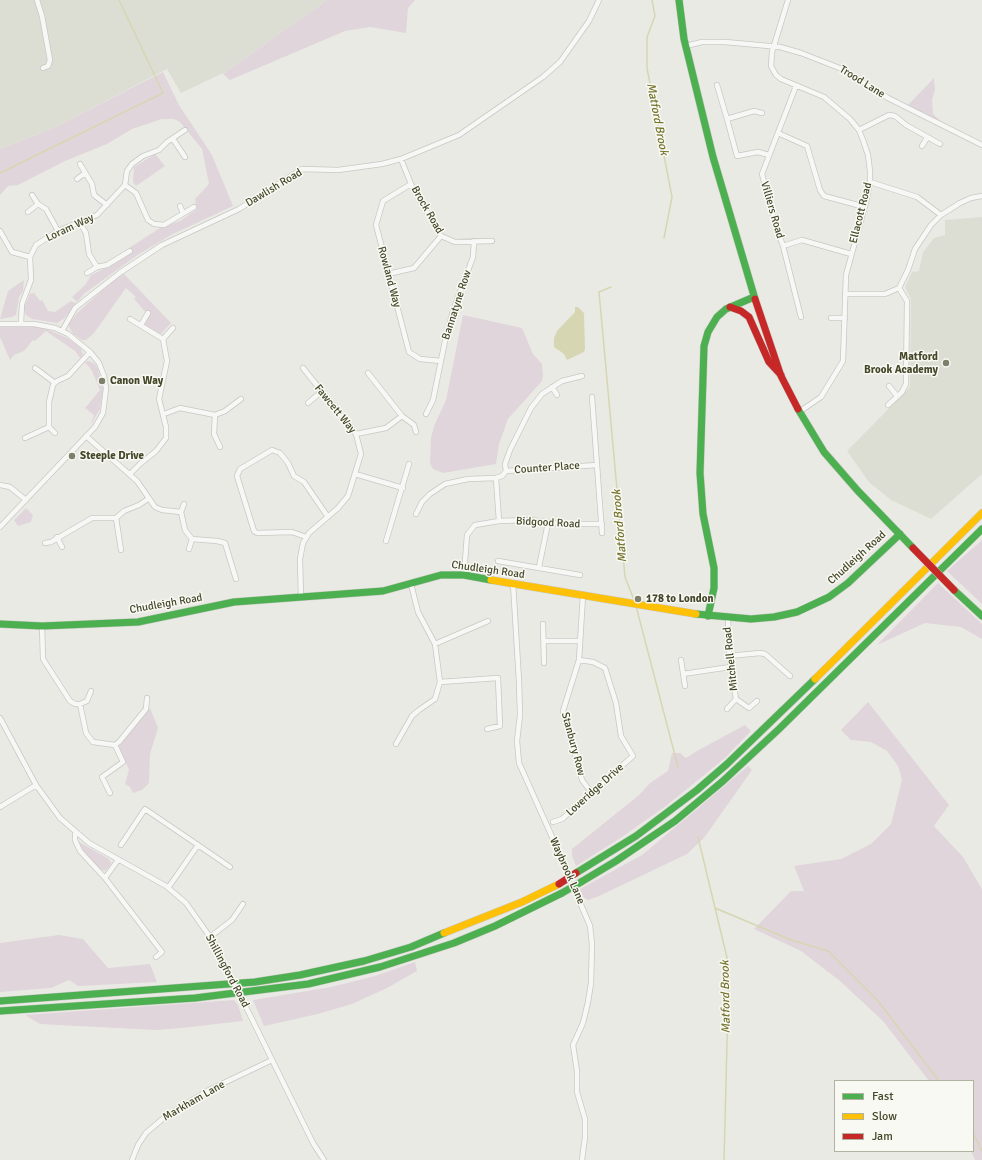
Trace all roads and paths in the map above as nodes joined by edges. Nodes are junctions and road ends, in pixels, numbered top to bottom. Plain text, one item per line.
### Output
1 (38, 0) edge
2 (599, 0) edge
3 (679, 0) edge
4 (788, 0) edge
5 (686, 46) junction
6 (774, 46) junction
7 (43, 68) dead end
8 (717, 86) dead end
9 (796, 86) junction
10 (762, 114) dead end
11 (727, 119) junction
12 (185, 130) dead end
13 (859, 130) junction
14 (778, 133) junction
15 (927, 138) junction
16 (173, 139) junction
17 (940, 144) dead end
18 (982, 145) edge
19 (922, 146) dead end
20 (769, 155) junction
21 (185, 157) dead end
22 (402, 158) junction
23 (80, 164) dead end
24 (85, 173) junction
25 (76, 179) dead end
26 (870, 182) junction
27 (411, 184) junction
28 (125, 185) junction
29 (32, 195) dead end
30 (982, 196) edge
31 (38, 204) junction
32 (107, 205) junction
33 (180, 206) dead end
34 (194, 207) dead end
35 (865, 207) junction
36 (28, 212) dead end
37 (183, 213) junction
38 (941, 215) junction
39 (80, 223) junction
40 (0, 231) edge
41 (58, 231) junction
42 (441, 236) junction
43 (474, 241) junction
44 (492, 242) dead end
45 (783, 246) junction
46 (130, 251) dead end
47 (851, 254) junction
48 (30, 257) junction
49 (97, 266) junction
50 (87, 273) dead end
51 (388, 274) junction
52 (899, 288) junction
53 (845, 294) junction
54 (754, 298) junction
55 (730, 307) junction
56 (148, 314) dead end
57 (801, 317) dead end
58 (831, 318) dead end
59 (845, 318) junction
60 (130, 319) dead end
61 (21, 323) junction
62 (0, 324) edge
63 (140, 325) junction
64 (173, 328) dead end
65 (62, 331) junction
66 (163, 339) junction
67 (90, 352) junction
68 (441, 361) junction
69 (35, 368) dead end
70 (303, 368) dead end
71 (368, 372) dead end
72 (582, 376) dead end
73 (781, 376) junction
74 (55, 383) junction
75 (889, 386) dead end
76 (552, 387) junction
77 (321, 392) junction
78 (557, 394) dead end
79 (897, 396) junction
80 (592, 397) dead end
81 (241, 399) dead end
82 (308, 403) dead end
83 (888, 405) dead end
84 (798, 412) junction
85 (164, 414) junction
86 (426, 414) dead end
87 (215, 415) junction
88 (402, 416) junction
89 (49, 427) junction
90 (416, 432) dead end
91 (55, 434) dead end
92 (356, 434) junction
93 (86, 436) junction
94 (25, 438) dead end
95 (220, 447) dead end
96 (409, 464) dead end
97 (597, 465) junction
98 (506, 471) junction
99 (130, 474) junction
100 (355, 474) junction
101 (496, 478) junction
102 (0, 485) edge
103 (402, 488) junction
104 (148, 499) junction
105 (26, 500) junction
106 (184, 504) dead end
107 (181, 512) junction
108 (982, 513) edge
109 (416, 514) dead end
110 (328, 517) junction
111 (116, 518) junction
112 (499, 521) junction
113 (548, 522) junction
114 (602, 524) junction
115 (0, 527) edge
116 (982, 529) edge
117 (602, 533) dead end
118 (900, 534) junction
119 (58, 537) junction
120 (306, 537) junction
121 (192, 539) junction
122 (386, 541) dead end
123 (45, 543) dead end
124 (62, 547) dead end
125 (189, 549) dead end
126 (121, 550) dead end
127 (498, 561) dead end
128 (539, 567) junction
129 (464, 575) junction
130 (580, 575) dead end
131 (236, 579) dead end
132 (411, 584) junction
133 (513, 584) junction
134 (583, 595) junction
135 (301, 598) junction
136 (708, 616) junction
137 (982, 616) edge
138 (728, 618) junction
139 (488, 621) dead end
140 (0, 624) edge
141 (543, 624) dead end
142 (42, 626) junction
143 (544, 641) junction
144 (580, 641) junction
145 (435, 644) junction
146 (729, 656) junction
147 (579, 660) junction
148 (682, 660) dead end
149 (544, 662) dead end
150 (730, 667) junction
151 (683, 674) junction
152 (790, 676) dead end
153 (440, 682) junction
154 (685, 686) dead end
155 (91, 691) dead end
156 (146, 698) dead end
157 (736, 699) junction
158 (758, 702) dead end
159 (80, 704) junction
160 (727, 709) dead end
161 (0, 718) edge
162 (487, 729) dead end
163 (396, 744) dead end
164 (115, 745) junction
165 (36, 785) junction
166 (591, 792) junction
167 (110, 793) dead end
168 (0, 807) edge
169 (553, 822) dead end
170 (75, 831) junction
171 (121, 845) dead end
172 (198, 845) junction
173 (118, 860) junction
174 (230, 867) dead end
175 (105, 878) junction
176 (168, 888) junction
177 (243, 904) dead end
178 (210, 937) junction
179 (156, 957) dead end
180 (0, 1001) edge
181 (0, 1011) edge
182 (272, 1060) junction
183 (132, 1160) edge
184 (324, 1160) edge
185 (582, 1160) edge

1 - 7 street
2 - 22 street, Dawlish Road
3 - 5 main road
4 - 6 street, Ellacott Road
5 - 6 street, Trood Lane
5 - 54 main road
6 - 9 street, Ellacott Road
6 - 18 street, Trood Lane
8 - 11 street
9 - 13 street, Ellacott Road
9 - 14 street, Villiers Road
10 - 11 street
11 - 20 street
12 - 16 street, Loram Way
13 - 15 street
13 - 26 street, Ellacott Road
14 - 20 street, Villiers Road
14 - 35 street
15 - 17 street
15 - 19 street
16 - 21 street
16 - 28 street, Loram Way
20 - 45 street, Villiers Road
22 - 27 street, Brock Road
22 - 65 street, Dawlish Road
23 - 24 street
24 - 25 street
24 - 32 street
26 - 35 street, Ellacott Road
26 - 38 street
27 - 42 street, Brock Road
27 - 51 street, Rowland Way
28 - 32 street, Loram Way
28 - 37 street
29 - 31 street
30 - 38 street
31 - 36 street
31 - 41 street
32 - 39 street, Loram Way
33 - 37 street
34 - 37 street
35 - 47 street, Ellacott Road
38 - 52 street
39 - 41 street, Loram Way
39 - 49 street
40 - 48 street
41 - 48 street, Loram Way
42 - 43 street, Brock Road
42 - 51 street
43 - 44 street, Brock Road
43 - 68 street, Bannatyne Row
45 - 47 street, Villiers Road
45 - 57 street
46 - 49 street
47 - 53 street, Ellacott Road
48 - 61 street
49 - 50 street
51 - 68 street, Rowland Way
52 - 53 street
52 - 79 street
53 - 59 street, Ellacott Road
54 - 55 main road
54 - 73 main road
55 - 73 main road
55 - 136 main road
56 - 63 street
58 - 59 street
59 - 84 street, Ellacott Road
60 - 63 street
61 - 62 street
61 - 65 street
63 - 66 street
64 - 66 street
65 - 67 street
66 - 85 street
67 - 74 street
67 - 93 street
68 - 86 street, Bannatyne Row
69 - 74 street
70 - 77 street, Fawcett Way
71 - 88 street
72 - 76 street
73 - 84 main road
74 - 89 street
75 - 79 street
76 - 78 street
76 - 98 street
77 - 82 street
77 - 92 street, Fawcett Way
79 - 83 street
80 - 97 street
81 - 87 street
84 - 118 main road
85 - 87 street
85 - 99 street
87 - 95 street
88 - 90 street
88 - 92 street
89 - 91 street
89 - 94 street
92 - 100 street, Fawcett Way
93 - 99 street
93 - 105 street
96 - 103 street
97 - 98 street, Counter Place
97 - 114 street
98 - 101 street, Counter Place
99 - 104 street
100 - 103 street
100 - 110 street, Fawcett Way
101 - 109 street
101 - 112 street
102 - 105 street
103 - 122 street
104 - 107 street
104 - 111 street
105 - 115 street
106 - 107 street
107 - 121 street
108 - 180 main road, bridge
110 - 120 street, Fawcett Way
110 - 120 street
111 - 119 street
111 - 126 street
112 - 113 street, Bidgood Road
112 - 129 street, Bidgood Road
113 - 114 street, Bidgood Road
113 - 128 street
114 - 117 street
116 - 181 main road, bridge
118 - 137 main road, bridge
118 - 138 main road, Chudleigh Road
119 - 123 street
119 - 124 street
120 - 135 street
121 - 125 street
121 - 131 street
127 - 128 street
128 - 130 street
129 - 132 main road, Chudleigh Road
129 - 133 main road, Chudleigh Road
132 - 135 main road, Chudleigh Road
132 - 145 street
133 - 134 main road, Chudleigh Road
133 - 185 street, Waybrook Lane
134 - 136 main road, Chudleigh Road
134 - 144 street, Stanbury Row
135 - 142 main road, Chudleigh Road
136 - 138 main road, Chudleigh Road
138 - 146 street, Mitchell Road
139 - 145 street
140 - 142 main road, Chudleigh Road
141 - 143 street
142 - 159 street
143 - 144 street
143 - 149 street
144 - 147 street, Stanbury Row
145 - 153 street
146 - 150 street, Mitchell Road
146 - 152 street
147 - 166 street, Stanbury Row
147 - 166 street, Loveridge Drive
148 - 151 street
150 - 151 street
150 - 157 street, Mitchell Road
151 - 154 street
153 - 162 street
153 - 163 street
155 - 159 street
156 - 164 street
157 - 158 street, Mitchell Road
157 - 160 street, Mitchell Road
159 - 164 street
161 - 165 street, Shillingford Road
164 - 167 street
165 - 168 street
165 - 170 street, Shillingford Road
166 - 169 street, Loveridge Drive
170 - 173 street, Shillingford Road
170 - 175 street
171 - 172 street
172 - 174 street
172 - 176 street
173 - 175 street
173 - 176 street, Shillingford Road
175 - 179 street
176 - 178 street, Shillingford Road
177 - 178 street
178 - 182 street, Shillingford Road, bridge
182 - 183 street, Markham Lane
182 - 184 street, Shillingford Road

